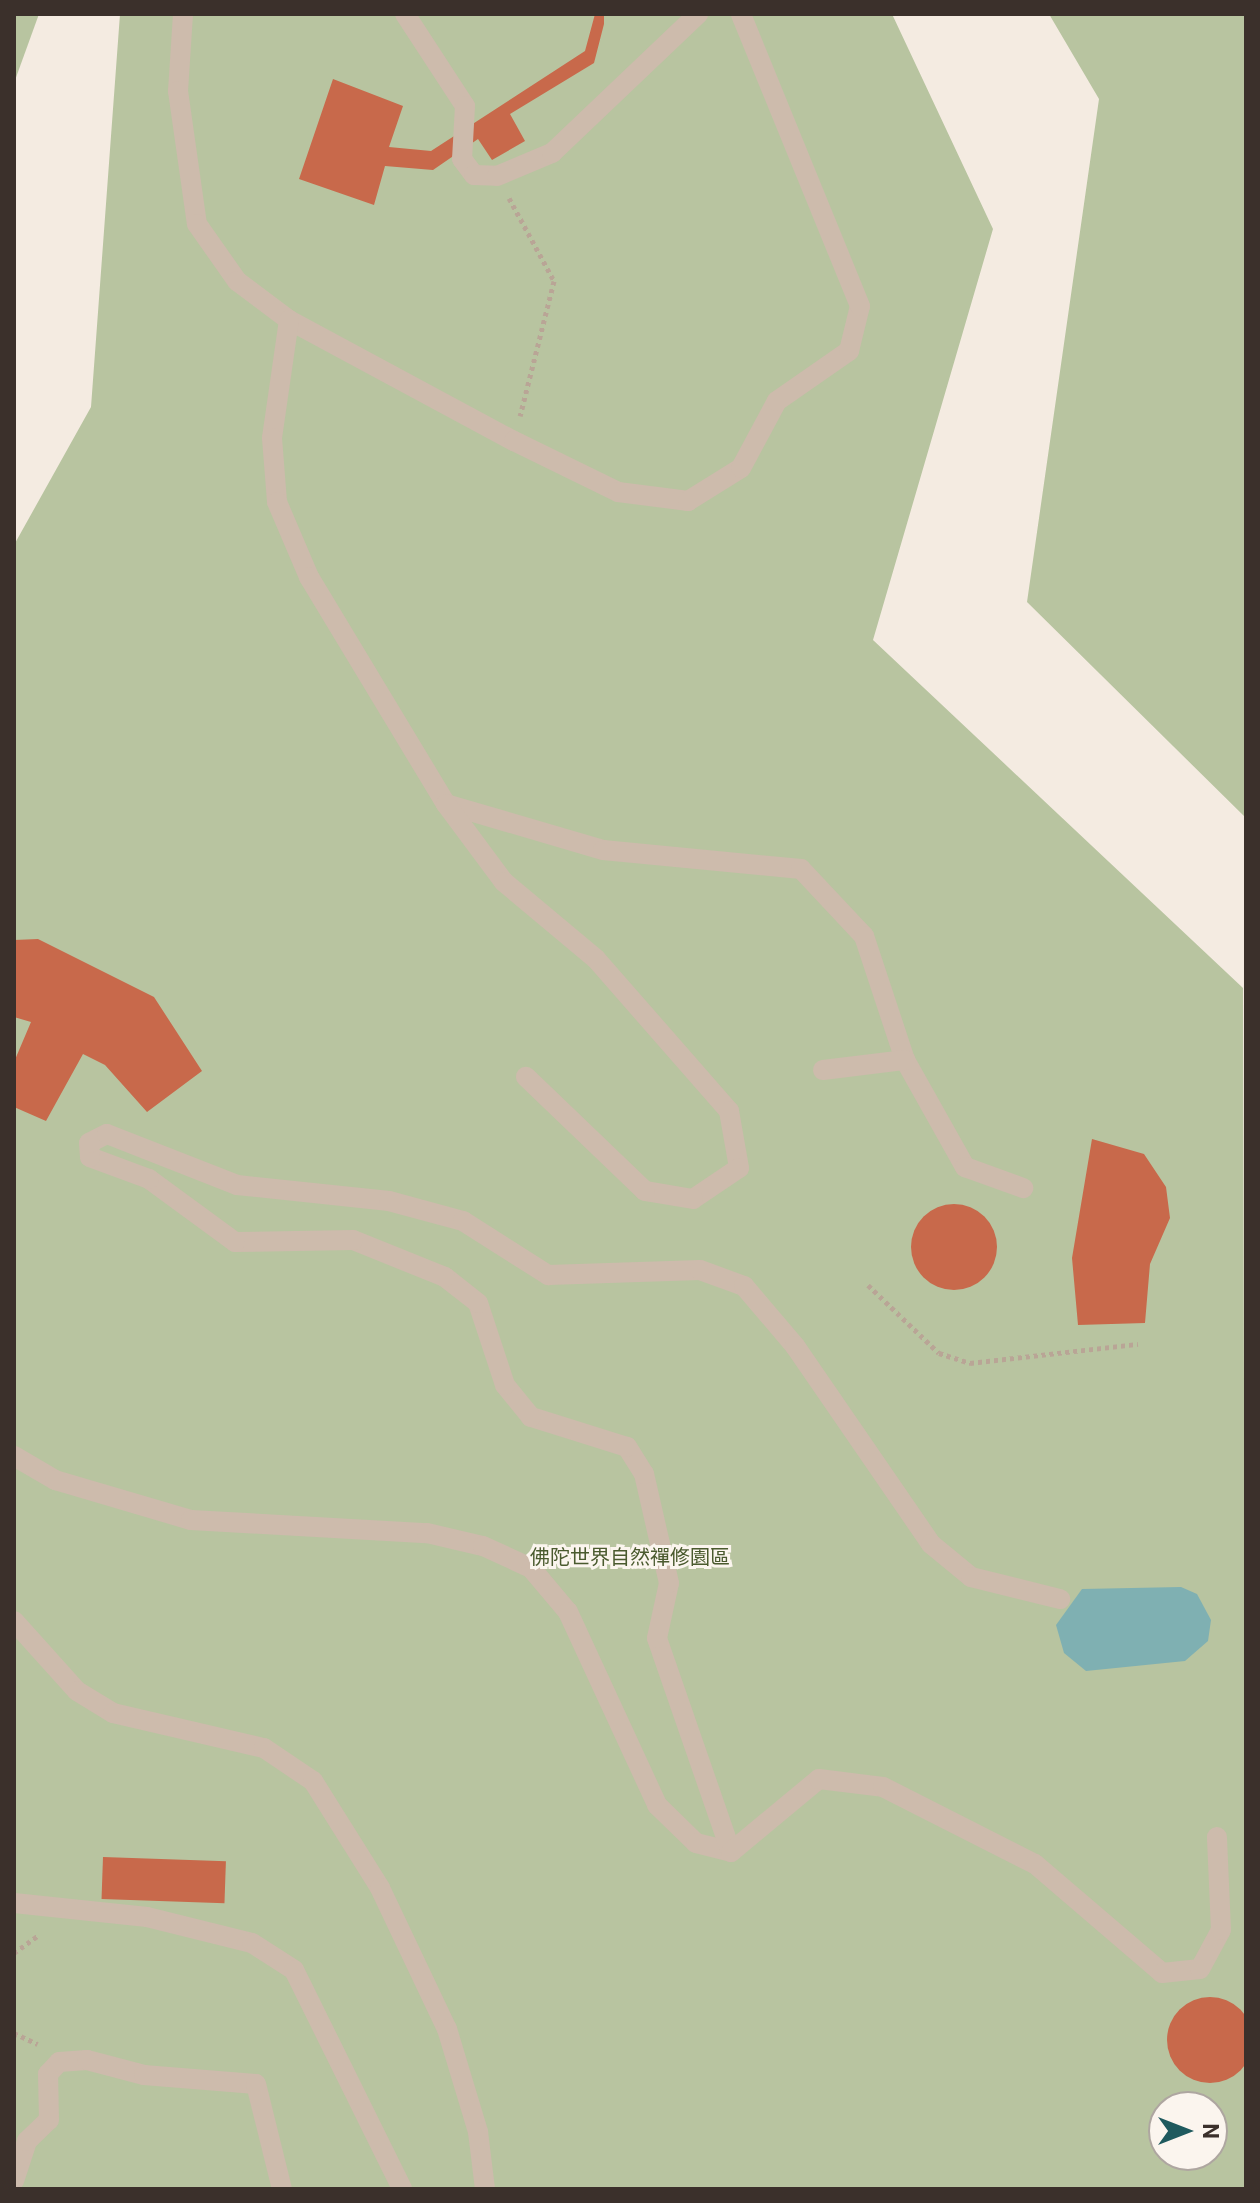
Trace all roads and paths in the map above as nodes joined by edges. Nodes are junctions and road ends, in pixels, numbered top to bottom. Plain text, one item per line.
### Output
1 (183, 14) edge
2 (405, 14) edge
3 (698, 14) edge
4 (741, 14) edge
5 (497, 176) junction
6 (289, 320) junction
7 (514, 441) junction
8 (446, 804) junction
9 (905, 1060) junction
10 (823, 1070) dead end
11 (526, 1077) dead end
12 (1023, 1188) dead end
13 (868, 1285) dead end
14 (1138, 1344) dead end
15 (14, 1456) edge
16 (1060, 1599) dead end
17 (14, 1621) edge
18 (1217, 1837) dead end
19 (731, 1852) junction
20 (14, 1903) edge
21 (14, 2181) edge
22 (282, 2189) edge
23 (402, 2189) edge
24 (485, 2189) edge

1 - 6 lane
2 - 5 lane
3 - 5 lane
4 - 7 lane
5 - 7 path
6 - 7 lane
6 - 8 lane
8 - 9 lane
8 - 11 lane
9 - 10 lane
9 - 12 lane
13 - 14 path
15 - 19 lane
16 - 19 lane
17 - 24 lane
18 - 19 lane
20 - 23 lane
21 - 22 lane

